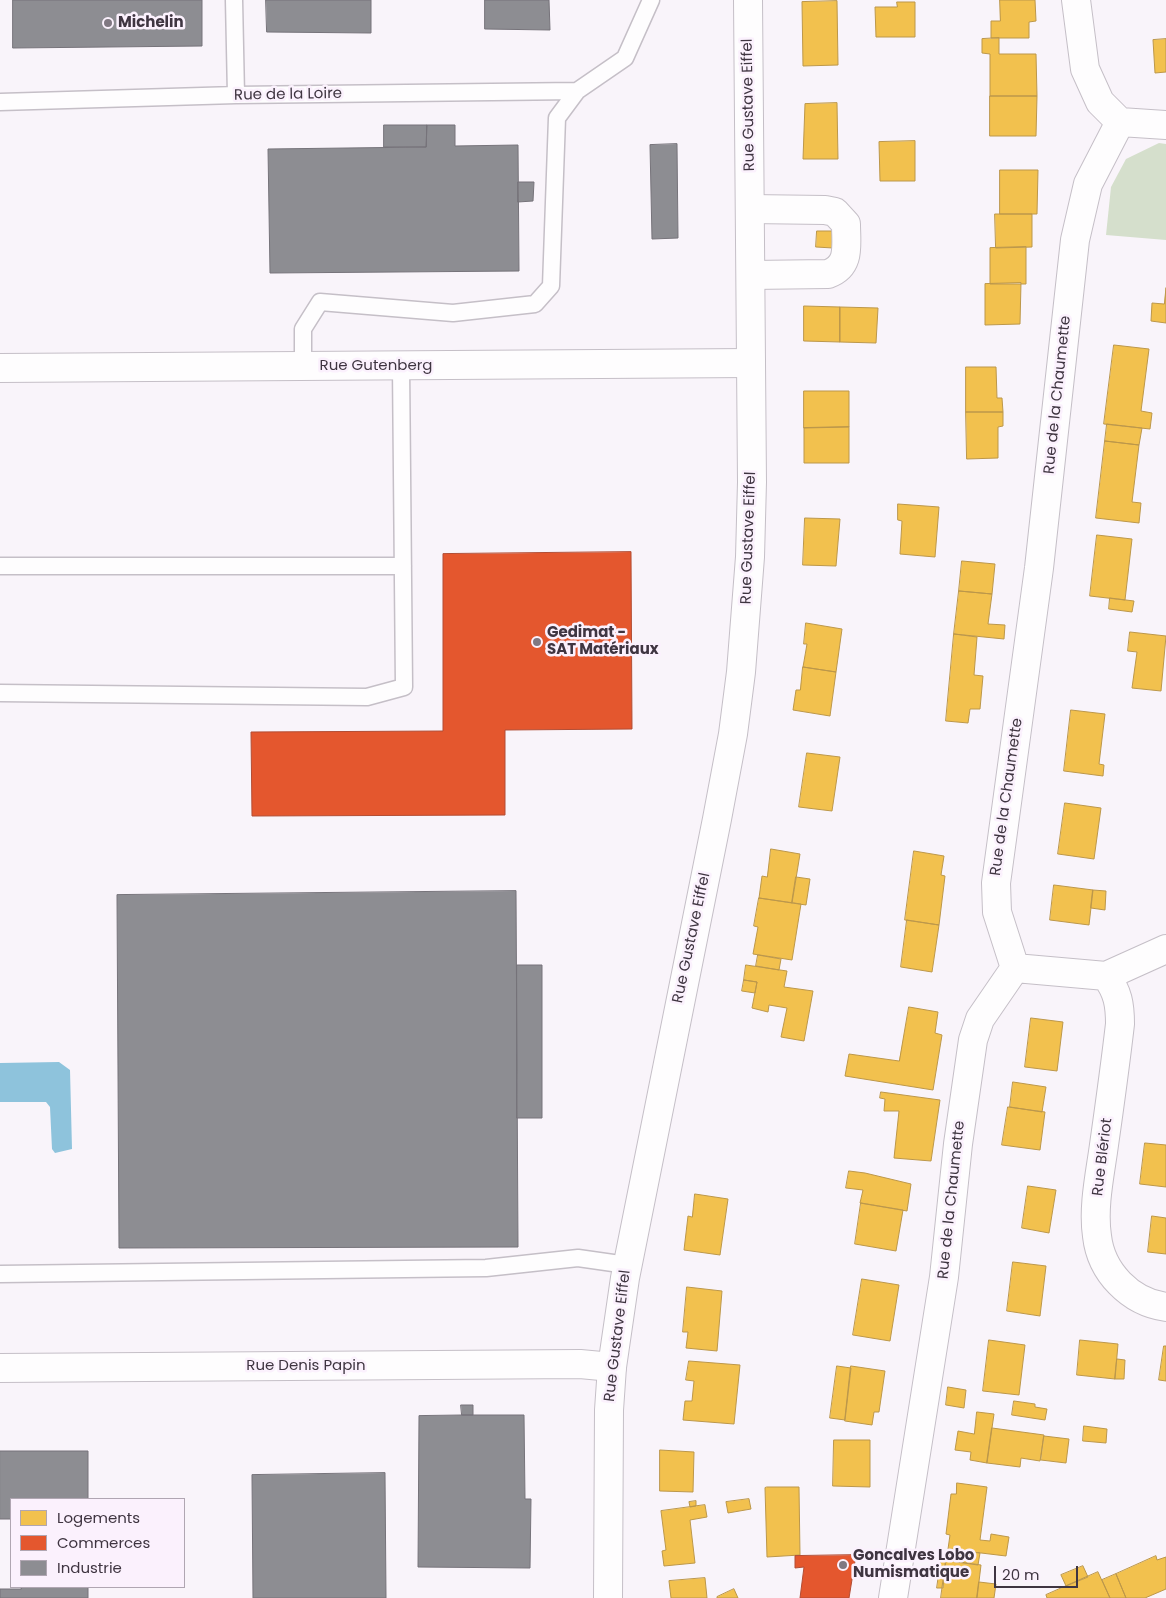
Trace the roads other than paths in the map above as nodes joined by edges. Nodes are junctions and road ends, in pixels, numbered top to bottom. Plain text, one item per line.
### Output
1 (234, 0) edge
2 (651, 0) edge
3 (748, 0) edge
4 (1076, 0) edge
5 (576, 91) junction
6 (236, 95) junction
7 (0, 102) edge
8 (1120, 122) junction
9 (1166, 125) edge
10 (750, 209) junction
11 (751, 275) junction
12 (751, 363) junction
13 (303, 366) junction
14 (401, 366) junction
15 (0, 368) edge
16 (0, 566) edge
17 (403, 566) junction
18 (0, 693) edge
19 (1166, 949) edge
20 (1015, 968) junction
21 (1106, 976) junction
22 (627, 1265) junction
23 (0, 1274) edge
24 (1166, 1307) edge
25 (612, 1367) junction
26 (0, 1368) edge
27 (608, 1598) edge
28 (893, 1598) edge

1 - 6 lane
2 - 5 lane
3 - 10 street, Rue Gustave Eiffel
4 - 8 street
5 - 6 lane, Rue de la Loire
5 - 13 lane
6 - 7 lane, Rue de la Loire
8 - 9 street
8 - 20 street, Rue de la Chaumette
10 - 11 street, Rue Gustave Eiffel
10 - 11 street
11 - 12 street, Rue Gustave Eiffel
12 - 14 street, Rue Gutenberg
12 - 22 street, Rue Gustave Eiffel
13 - 14 street, Rue Gutenberg
13 - 15 street, Rue Gutenberg
14 - 17 lane
16 - 17 lane
17 - 18 lane
19 - 21 street
20 - 21 street
20 - 28 street, Rue de la Chaumette
21 - 24 street, Rue Blériot
22 - 23 lane
22 - 25 street, Rue Gustave Eiffel
25 - 26 street, Rue Denis Papin
25 - 27 street, Rue Gustave Eiffel

